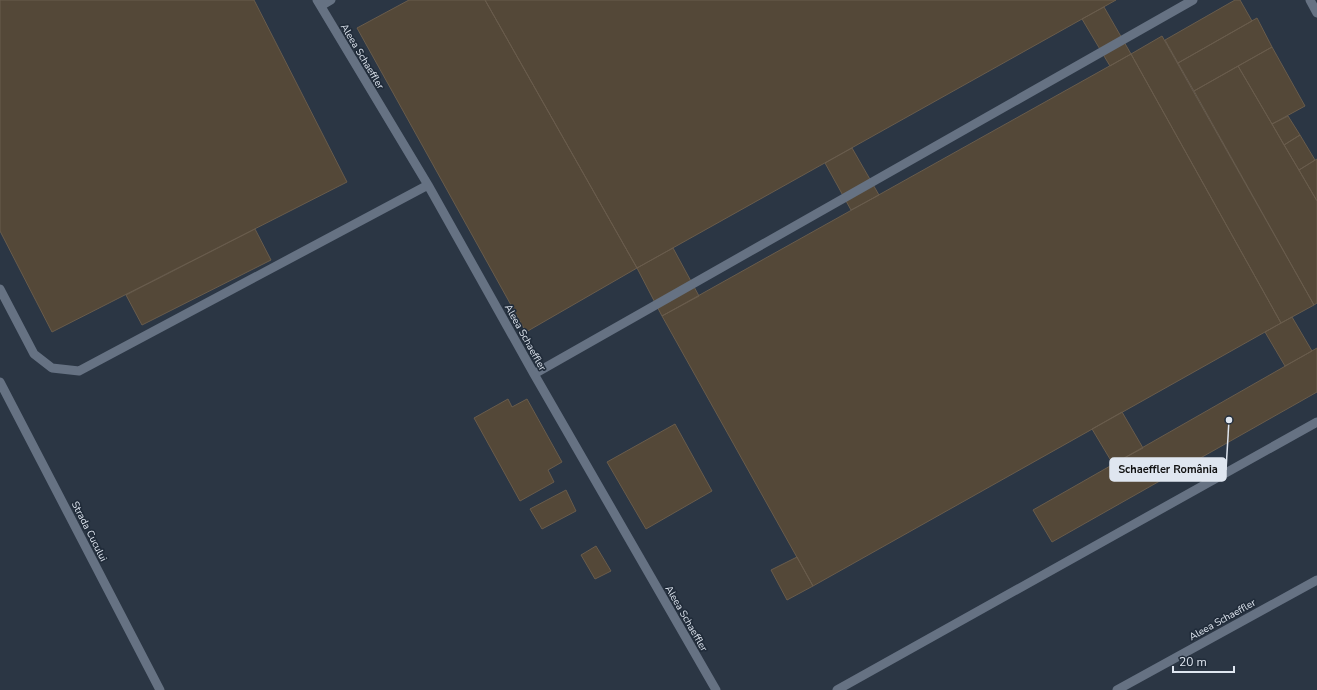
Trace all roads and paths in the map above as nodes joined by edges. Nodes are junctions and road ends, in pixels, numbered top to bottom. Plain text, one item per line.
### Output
1 (331, 0) edge
2 (1193, 0) edge
3 (1310, 0) edge
4 (319, 3) edge
5 (1317, 13) edge
6 (428, 184) junction
7 (0, 289) edge
8 (534, 374) junction
9 (0, 382) edge
10 (1317, 422) edge
11 (1317, 580) edge
12 (160, 690) edge
13 (716, 690) edge
14 (837, 690) edge
15 (1117, 690) edge

1 - 4 lane, Aleea Schaeffler
2 - 8 lane
3 - 5 lane
4 - 6 lane, Aleea Schaeffler
6 - 7 lane
6 - 8 lane, Aleea Schaeffler
8 - 13 lane, Aleea Schaeffler
9 - 12 lane, Strada Cucului
10 - 14 lane
11 - 15 lane, Aleea Schaeffler

